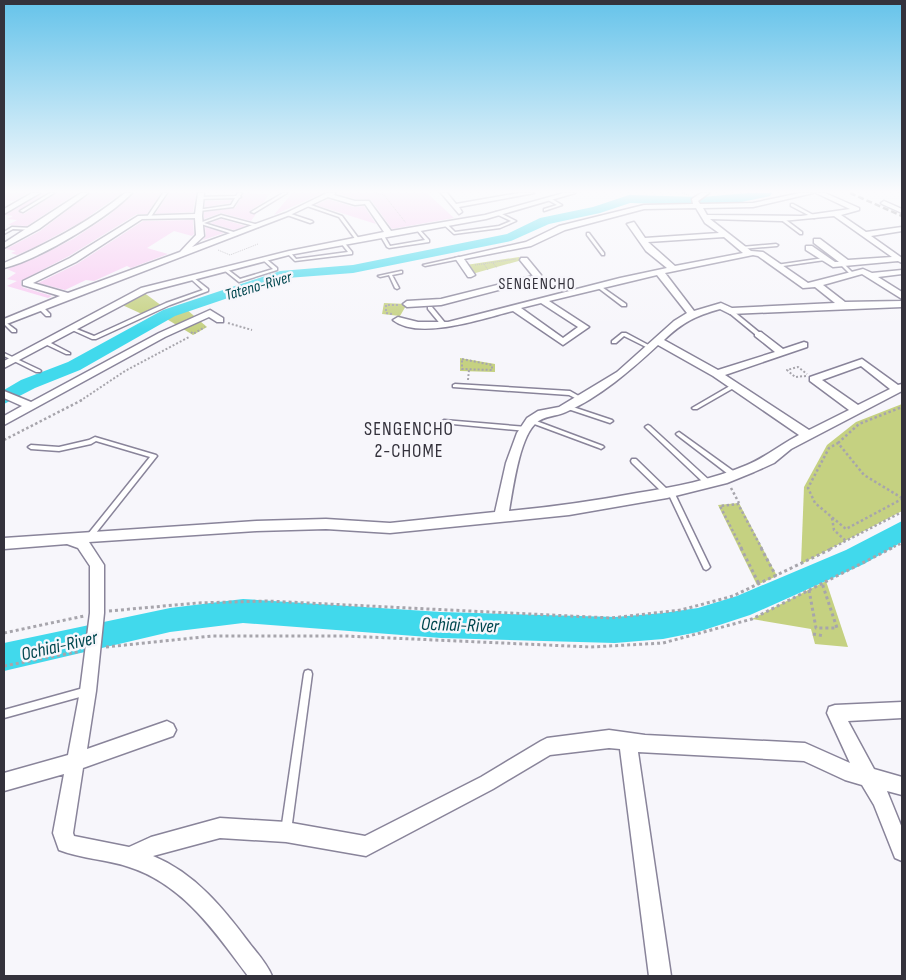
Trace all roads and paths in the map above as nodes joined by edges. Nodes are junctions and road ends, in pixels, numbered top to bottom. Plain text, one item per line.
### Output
1 (17, 239) edge
2 (64, 239) edge
3 (106, 239) edge
4 (197, 239) edge
5 (224, 239) edge
6 (357, 239) edge
7 (386, 239) edge
8 (426, 239) edge
9 (539, 239) edge
10 (592, 239) edge
11 (664, 239) edge
12 (729, 239) edge
13 (872, 239) edge
14 (643, 240) joint
15 (817, 241) dead end
16 (342, 242) junction
17 (258, 244) dead end
18 (208, 245) junction
19 (776, 245) dead end
20 (4, 246) edge
21 (809, 248) dead end
22 (902, 249) edge
23 (744, 251) junction
24 (889, 251) junction
25 (289, 253) junction
26 (603, 254) dead end
27 (178, 256) junction
28 (460, 258) junction
29 (264, 259) junction
30 (522, 259) joint
31 (824, 259) junction
32 (505, 260) junction
33 (901, 260) edge
34 (499, 261) junction
35 (492, 262) junction
36 (484, 263) junction
37 (844, 263) junction
38 (508, 264) dead end
39 (425, 265) dead end
40 (4, 266) edge
41 (503, 266) dead end
42 (776, 266) junction
43 (466, 267) junction
44 (496, 268) dead end
45 (226, 270) junction
46 (488, 270) dead end
47 (675, 270) junction
48 (401, 272) dead end
49 (902, 272) edge
50 (660, 273) junction
51 (390, 274) junction
52 (852, 274) junction
53 (471, 275) dead end
54 (380, 276) dead end
55 (870, 276) junction
56 (145, 279) junction
57 (193, 279) junction
58 (817, 284) junction
59 (598, 286) junction
60 (397, 288) dead end
61 (902, 288) edge
62 (891, 289) junction
63 (68, 296) junction
64 (902, 296) edge
65 (543, 300) junction
66 (404, 304) joint
67 (624, 305) dead end
68 (843, 305) junction
69 (900, 306) edge
70 (40, 307) junction
71 (430, 308) dead end
72 (515, 308) junction
73 (730, 311) junction
74 (692, 314) junction
75 (48, 315) dead end
76 (396, 317) joint
77 (220, 320) joint
78 (4, 322) edge
79 (444, 325) junction
80 (72, 329) junction
81 (252, 330) dead end
82 (14, 331) dead end
83 (758, 334) joint
84 (189, 336) dead end
85 (45, 342) junction
86 (614, 342) dead end
87 (655, 344) junction
88 (804, 345) dead end
89 (780, 351) junction
90 (68, 353) dead end
91 (4, 354) edge
92 (15, 358) junction
93 (4, 365) edge
94 (469, 370) junction
95 (38, 371) dead end
96 (717, 374) junction
97 (809, 375) joint
98 (735, 385) junction
99 (455, 386) dead end
100 (468, 387) junction
101 (900, 388) edge
102 (7, 395) edge
103 (581, 399) junction
104 (31, 406) junction
105 (567, 407) junction
106 (902, 407) edge
107 (695, 408) dead end
108 (858, 411) junction
109 (4, 421) edge
110 (610, 421) dead end
111 (444, 422) dead end
112 (529, 425) junction
113 (648, 427) dead end
114 (680, 434) dead end
115 (808, 435) junction
116 (4, 440) edge
117 (838, 443) junction
118 (31, 447) dead end
119 (601, 447) dead end
120 (634, 460) dead end
121 (730, 476) junction
122 (707, 482) junction
123 (669, 493) junction
124 (902, 499) edge
125 (902, 512) edge
126 (501, 517) junction
127 (832, 518) junction
128 (90, 536) junction
129 (67, 538) junction
130 (846, 542) junction
131 (902, 542) edge
132 (4, 544) edge
133 (706, 567) dead end
134 (776, 576) junction
135 (822, 583) junction
136 (759, 584) junction
137 (809, 590) junction
138 (97, 613) junction
139 (4, 634) edge
140 (813, 634) dead end
141 (824, 636) dead end
142 (91, 649) junction
143 (4, 666) edge
144 (308, 674) dead end
145 (88, 691) junction
146 (902, 710) edge
147 (4, 714) edge
148 (167, 730) dead end
149 (628, 742) junction
150 (76, 762) junction
151 (870, 779) junction
152 (4, 782) edge
153 (902, 786) edge
154 (286, 832) junction
155 (902, 851) edge
156 (130, 857) junction
157 (260, 976) edge
158 (660, 976) edge

1 - 20 street
2 - 40 street
3 - 63 street
4 - 27 street
5 - 18 street
6 - 16 street
7 - 8 lane
9 - 28 street
10 - 26 lane
11 - 14 street
12 - 23 street
13 - 24 street
14 - 47 street
15 - 37 street
16 - 25 street
16 - 25 lane
17 - 18 path
18 - 27 street
19 - 23 lane
21 - 31 street
22 - 24 street
23 - 42 street
23 - 47 street
24 - 33 street
25 - 29 street
27 - 56 street
28 - 39 lane
28 - 43 street
29 - 45 street
29 - 45 lane
30 - 32 path
30 - 66 street
31 - 37 street
31 - 42 lane
32 - 34 path
32 - 38 path
33 - 37 street
34 - 35 path
34 - 41 path
35 - 36 path
35 - 44 path
36 - 43 path
36 - 46 path
37 - 52 lane
42 - 58 street
43 - 53 street
45 - 57 street
47 - 50 street
48 - 51 lane
49 - 55 street
50 - 59 street
50 - 74 street
51 - 54 lane
51 - 60 lane
52 - 55 street
52 - 58 street
55 - 62 street
56 - 57 street
56 - 63 street
56 - 80 street
57 - 80 lane
58 - 68 street
59 - 65 street
59 - 67 lane
61 - 62 street
62 - 64 street
63 - 70 street
65 - 72 street
65 - 72 street
66 - 76 path
68 - 69 street
68 - 73 street
70 - 75 lane
70 - 78 street
71 - 79 lane
72 - 79 street
73 - 74 street
73 - 83 lane
74 - 87 street
76 - 79 street
77 - 81 path
77 - 104 street
78 - 82 lane
80 - 85 street
83 - 89 street
84 - 116 path
85 - 90 lane
85 - 92 street
86 - 87 lane
87 - 96 street
87 - 103 street
88 - 89 street
89 - 96 street
91 - 92 lane
92 - 93 street
92 - 95 lane
94 - 94 path
94 - 100 path
96 - 98 street
97 - 97 path
98 - 107 lane
98 - 115 street
99 - 100 lane
100 - 103 lane
101 - 108 street
101 - 108 street
102 - 104 street
103 - 105 street
104 - 109 street
105 - 110 lane
105 - 112 street
106 - 117 path
108 - 115 street
111 - 112 lane
112 - 119 lane
112 - 126 street
113 - 122 lane
114 - 121 lane
115 - 121 street
117 - 124 path
117 - 127 path
118 - 128 lane
120 - 123 lane
121 - 122 street
121 - 134 path
122 - 123 street
123 - 126 street
123 - 133 lane
124 - 127 path
125 - 130 path
126 - 128 street
127 - 130 path
128 - 129 street
129 - 132 street
129 - 138 street
130 - 134 path
131 - 135 path
134 - 136 path
134 - 136 path
135 - 137 path
135 - 137 path
136 - 138 path
137 - 142 path
138 - 139 path
138 - 142 street
140 - 141 path
142 - 143 path
142 - 145 street
144 - 154 lane
145 - 147 lane
145 - 150 street
146 - 151 street
148 - 150 street
149 - 151 street
149 - 154 street
149 - 158 street
150 - 152 street
150 - 156 street
151 - 153 street
151 - 155 street
154 - 156 street
156 - 157 street

